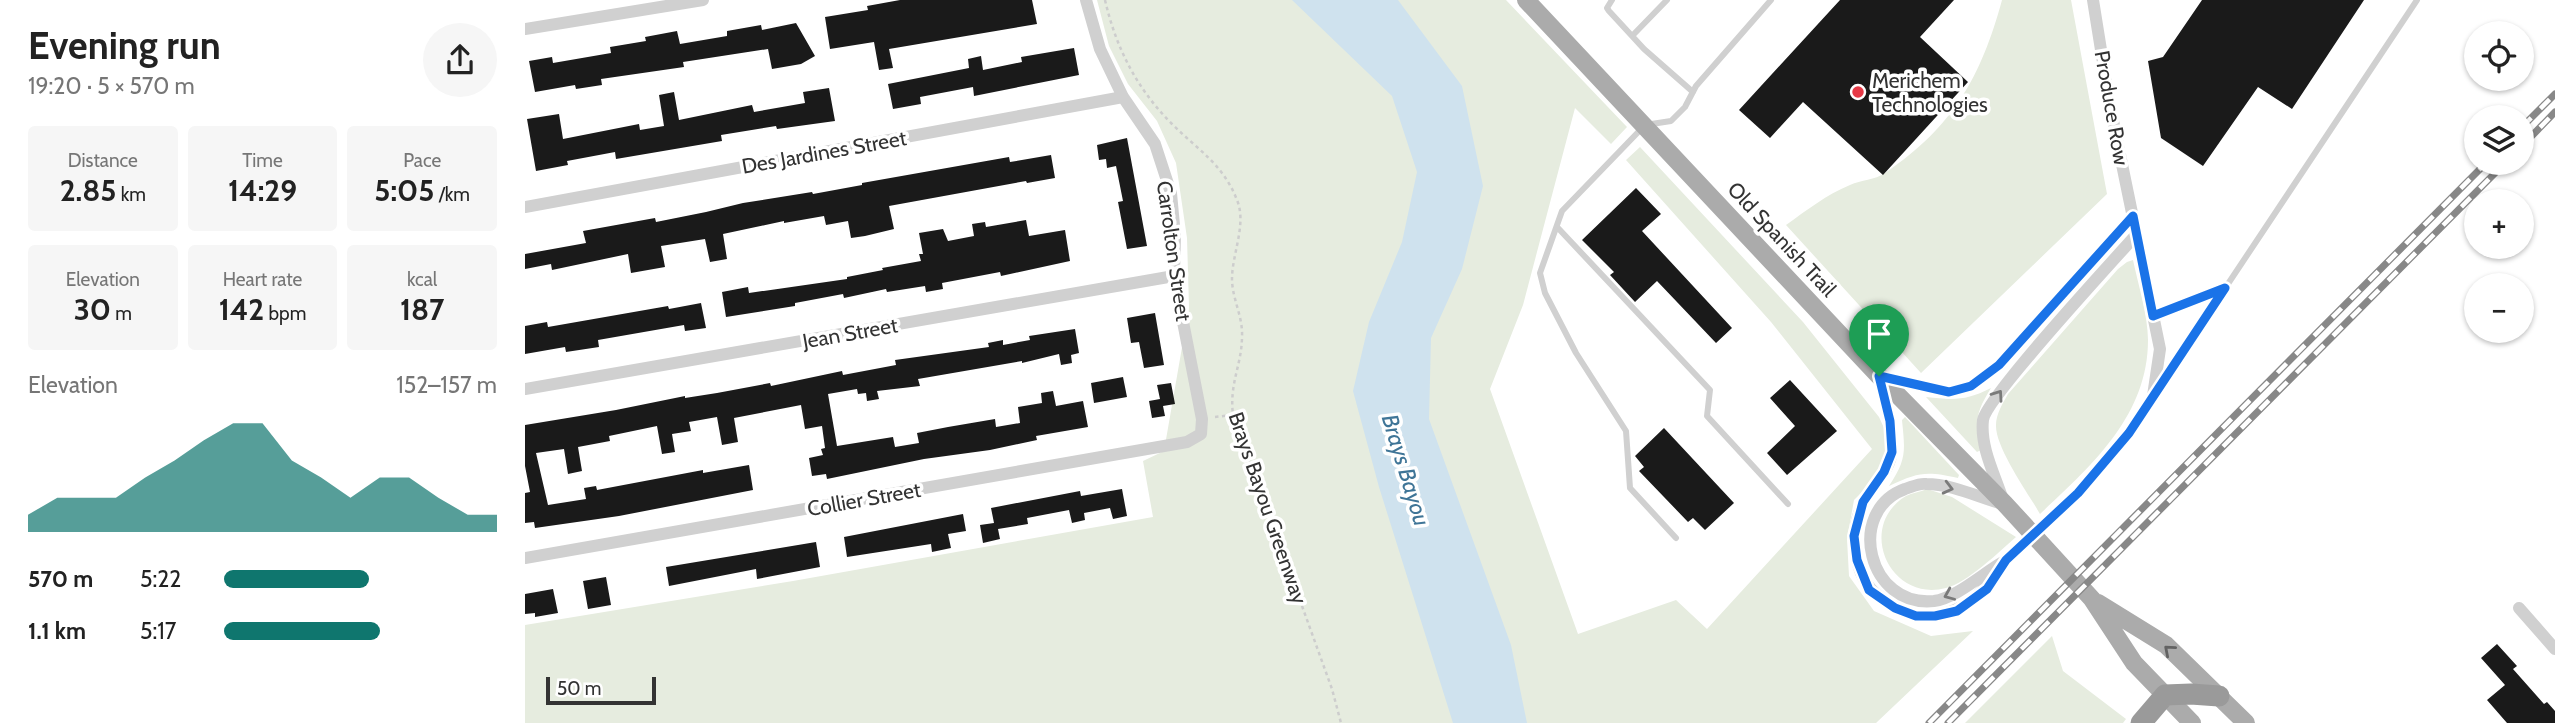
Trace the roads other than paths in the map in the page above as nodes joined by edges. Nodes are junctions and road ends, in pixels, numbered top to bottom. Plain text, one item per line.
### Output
1 (703, 0) edge
2 (1086, 0) edge
3 (1526, 0) edge
4 (1667, 0) edge
5 (1771, 0) edge
6 (2093, 0) edge
7 (2417, 0) edge
8 (1608, 1) edge
9 (525, 29) edge
10 (1633, 35) junction
11 (1693, 92) junction
12 (1123, 97) junction
13 (1646, 125) junction
14 (525, 207) edge
15 (2133, 216) junction
16 (1557, 228) junction
17 (2136, 235) junction
18 (1174, 276) junction
19 (2225, 288) junction
20 (2153, 316) junction
21 (1879, 376) junction
22 (525, 389) edge
23 (2153, 396) junction
24 (1201, 434) joint
25 (1789, 504) dead end
26 (2005, 504) junction
27 (1676, 537) dead end
28 (525, 558) edge
29 (2006, 560) junction
30 (2092, 599) junction
31 (2519, 608) dead end
32 (2555, 649) edge
33 (2165, 695) junction
34 (2219, 696) junction
35 (2141, 723) edge
36 (2192, 723) edge
37 (2246, 723) edge

1 - 9 street
2 - 12 street, Carrolton Street
3 - 13 main road, Old Spanish Trail
4 - 10 lane
5 - 11 lane
6 - 15 street, Produce Row
7 - 19 lane
8 - 10 lane
10 - 11 lane
11 - 13 lane
12 - 14 street, Des Jardines Street
12 - 18 street, Carrolton Street
13 - 16 lane
13 - 21 main road, Old Spanish Trail
15 - 17 street, Produce Row
15 - 21 street
16 - 25 lane
16 - 27 lane
17 - 20 street, Produce Row
26 -> 17 street
18 - 22 street, Jean Street
18 - 24 street, Carrolton Street
19 - 20 lane
19 - 23 lane
20 - 23 street, Produce Row
21 - 26 main road, Old Spanish Trail
21 - 29 street, Produce Row
23 - 29 street, Produce Row, bridge
24 - 28 street, Collier Street
29 -> 26 street, Produce Row
26 - 30 main road, Old Spanish Trail
30 - 33 main road, Old Spanish Trail
34 -> 30 main road, Old Spanish Trail
31 - 32 street
33 - 34 highway
33 - 35 highway
33 - 36 main road, Old Spanish Trail
34 - 37 main road, Old Spanish Trail

